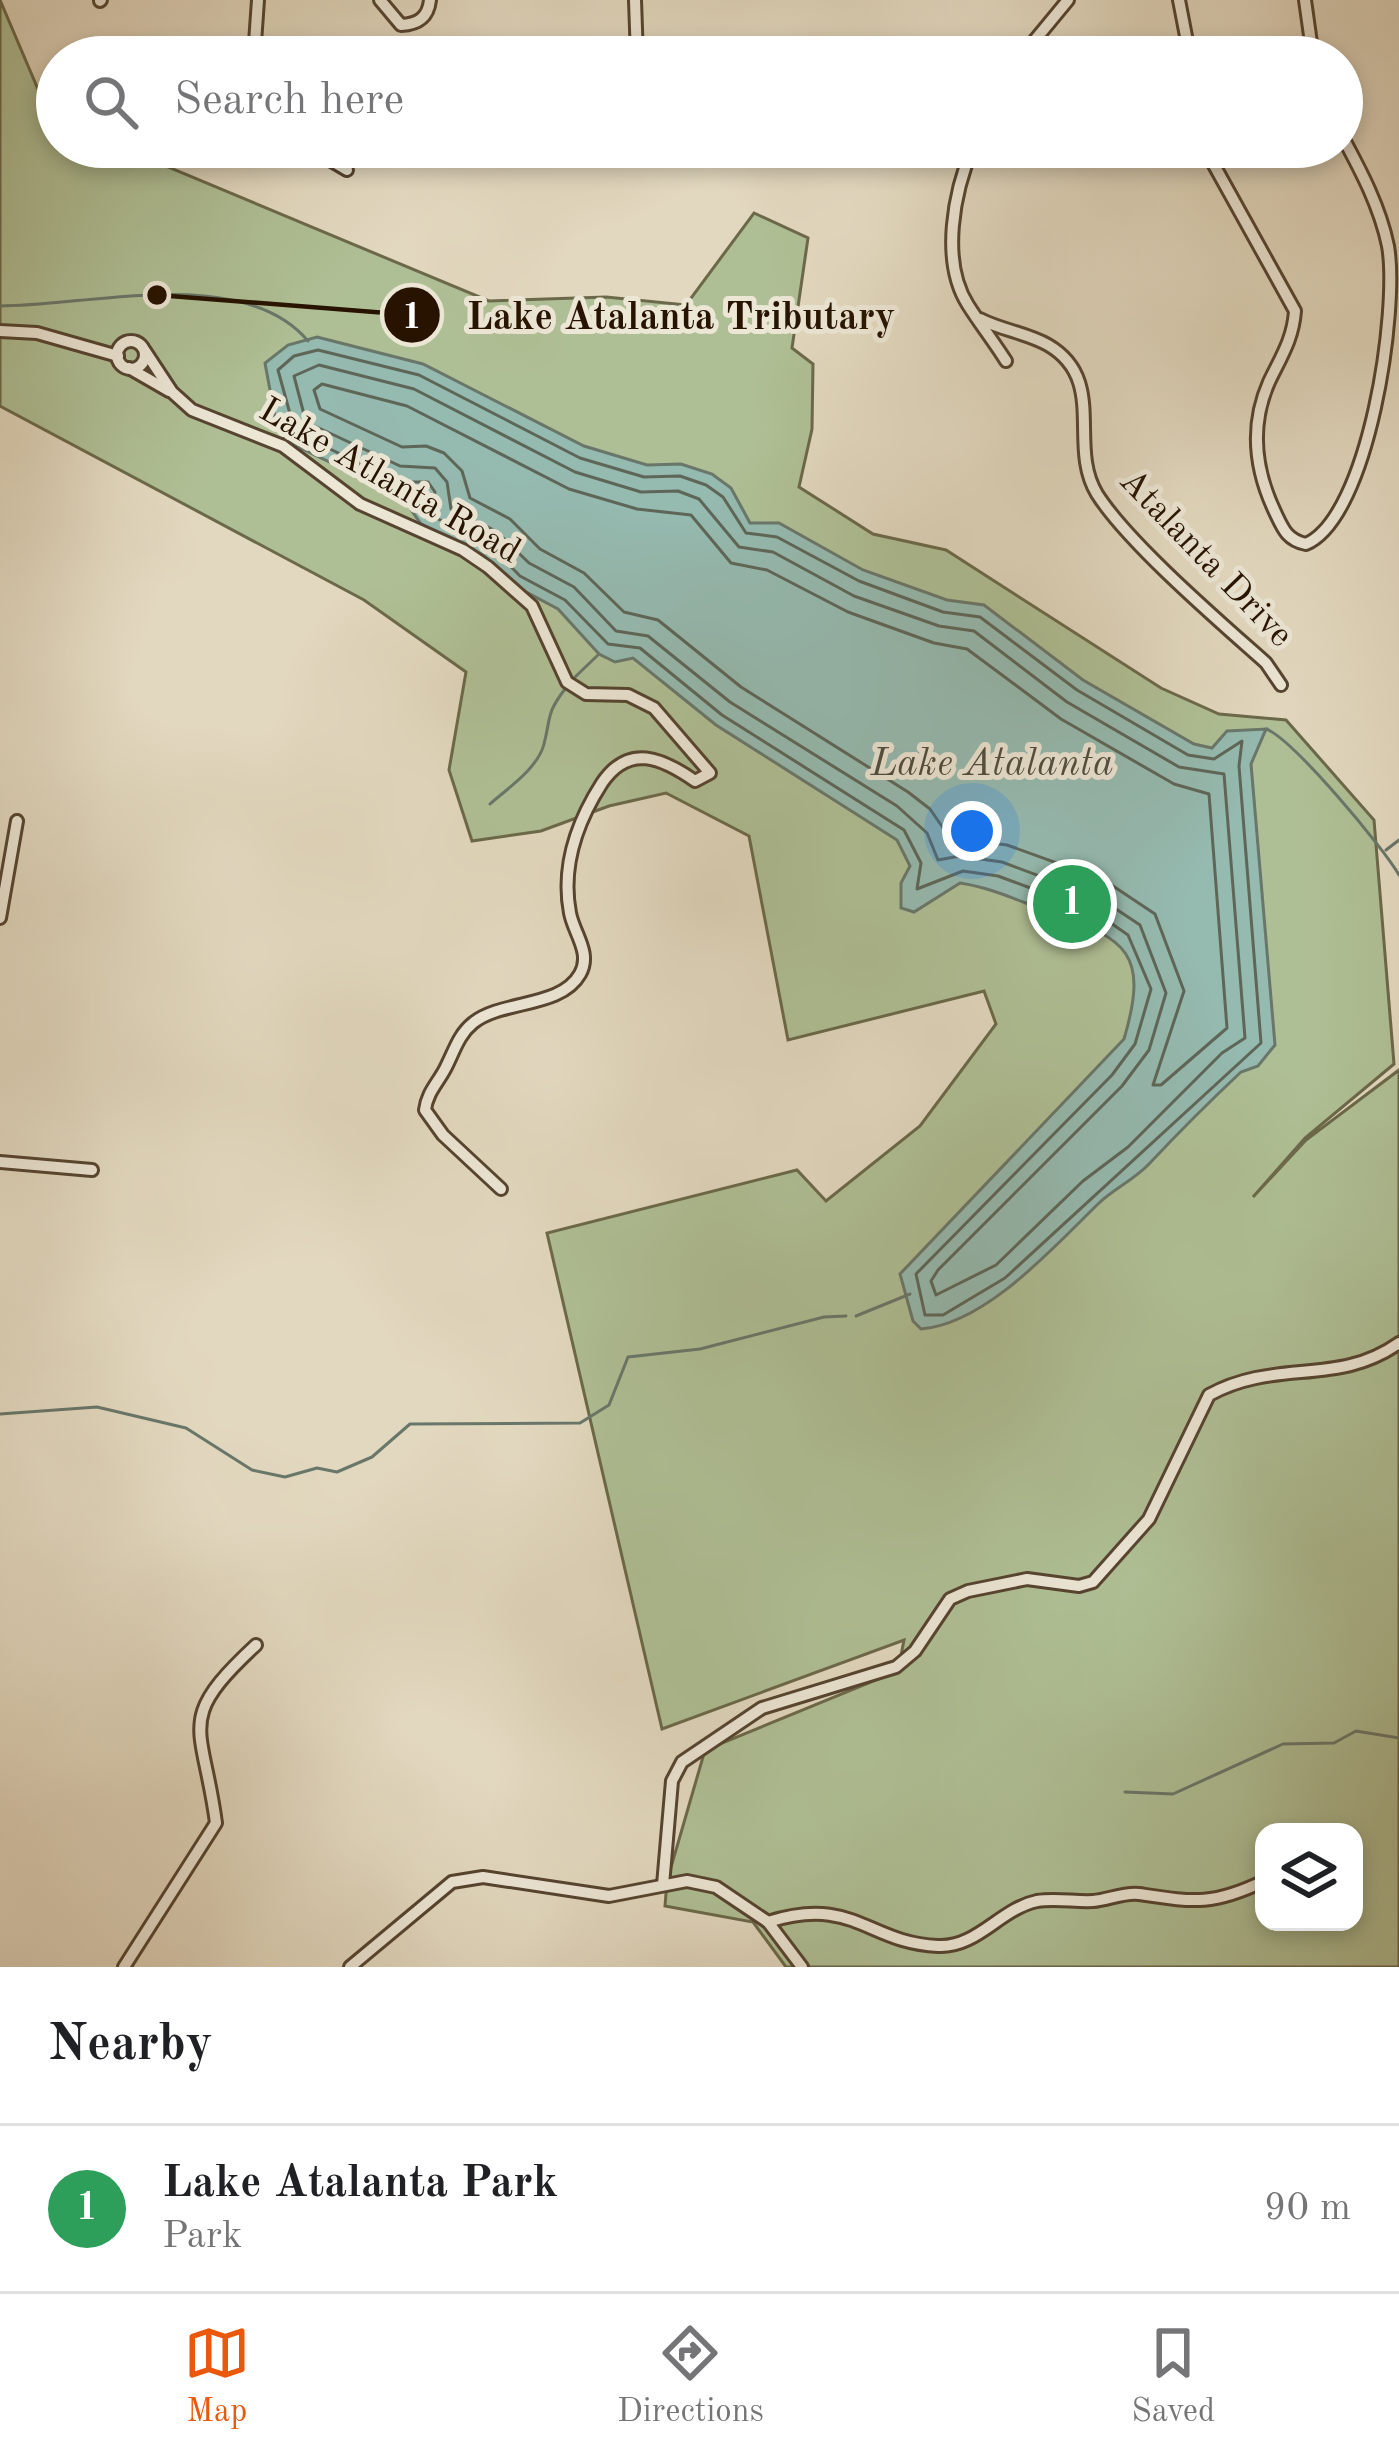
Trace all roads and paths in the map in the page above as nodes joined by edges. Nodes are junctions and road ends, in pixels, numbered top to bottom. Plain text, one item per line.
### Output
1 (258, 0) edge
2 (380, 0) edge
3 (430, 0) edge
4 (635, 0) edge
5 (1068, 0) edge
6 (1178, 0) edge
7 (1305, 0) edge
8 (255, 36) edge
9 (636, 36) edge
10 (1038, 36) edge
11 (1186, 36) edge
12 (1309, 36) edge
13 (344, 168) edge
14 (965, 168) edge
15 (1216, 168) edge
16 (1359, 168) edge
17 (347, 170) dead end
18 (980, 319) junction
19 (0, 331) edge
20 (145, 351) junction
21 (118, 356) junction
22 (1006, 361) dead end
23 (129, 368) junction
24 (172, 392) junction
25 (1282, 686) dead end
26 (16, 821) dead end
27 (0, 918) edge
28 (0, 1162) edge
29 (92, 1170) dead end
30 (501, 1190) dead end
31 (1399, 1343) edge
32 (256, 1645) dead end
33 (663, 1885) junction
34 (1255, 1885) edge
35 (768, 1922) junction
36 (124, 1967) edge
37 (350, 1967) edge
38 (802, 1967) edge

1 - 8 street
2 - 3 street
4 - 9 street
5 - 10 street
6 - 11 street
7 - 12 street
13 - 17 street
14 - 18 street
15 - 16 street
18 - 22 street
18 - 25 street, Atalanta Drive
19 - 21 street
20 - 21 street
20 - 23 street
20 - 24 street, Lake Atlanta Road
21 - 23 street
23 - 24 street, Lake Atlanta Road
24 - 30 street, Lake Atlanta Road
26 - 27 street
28 - 29 street
31 - 33 street
32 - 36 street
33 - 35 street
33 - 37 street
34 - 35 street
35 - 38 street

